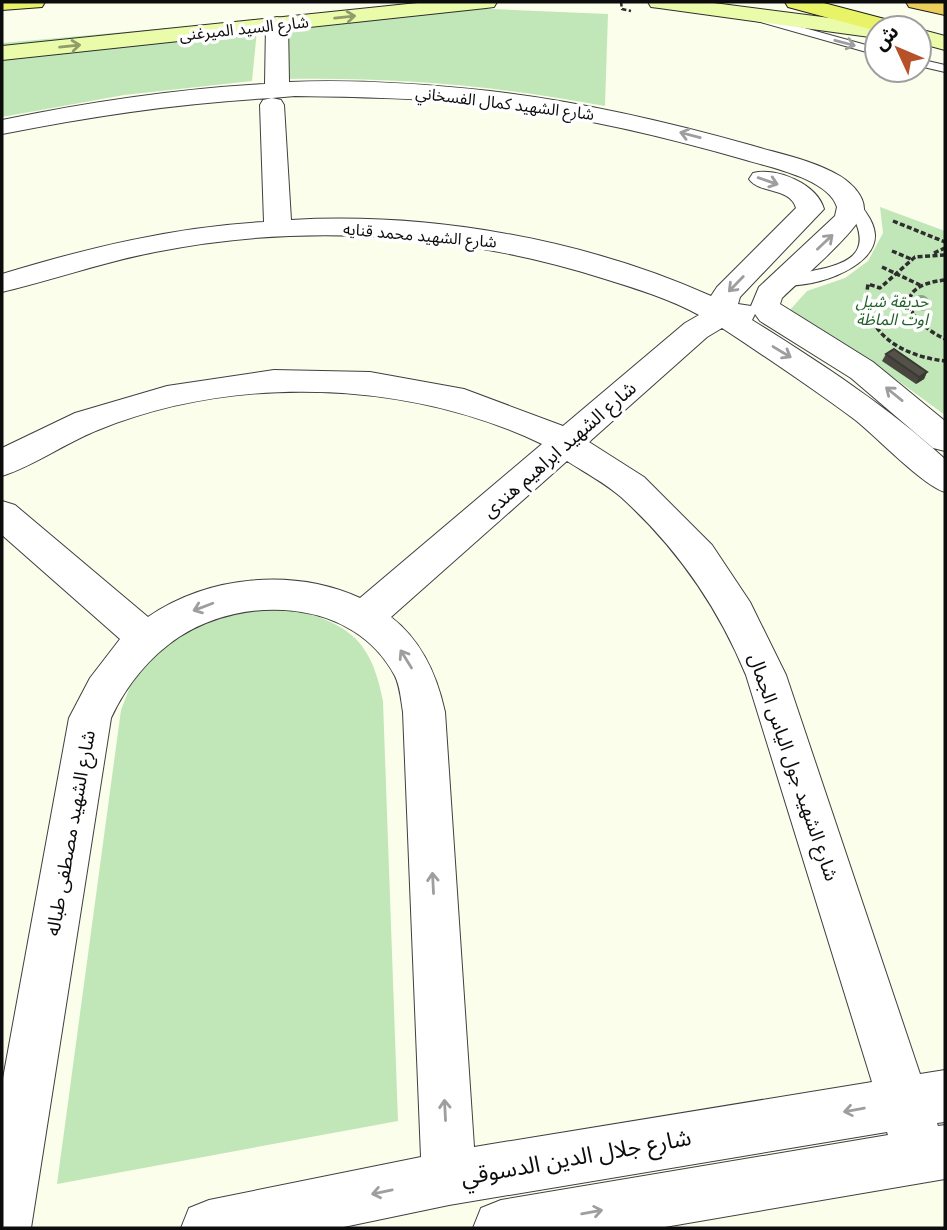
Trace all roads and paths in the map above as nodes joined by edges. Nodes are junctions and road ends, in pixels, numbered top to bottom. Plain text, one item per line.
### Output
1 (34, 2) edge
2 (486, 2) edge
3 (621, 2) edge
4 (659, 2) edge
5 (796, 2) edge
6 (917, 2) edge
7 (2, 5) edge
8 (622, 9) dead end
9 (945, 9) edge
10 (732, 11) junction
11 (863, 20) edge
12 (277, 24) junction
13 (863, 29) edge
14 (863, 48) edge
15 (2, 53) edge
16 (274, 97) junction
17 (2, 127) edge
18 (2, 142) edge
19 (847, 197) junction
20 (807, 198) junction
21 (887, 223) dead end
22 (278, 229) junction
23 (945, 242) edge
24 (882, 246) dead end
25 (945, 248) edge
26 (933, 254) junction
27 (945, 255) edge
28 (859, 256) junction
29 (911, 259) junction
30 (895, 274) junction
31 (945, 280) edge
32 (2, 283) edge
33 (920, 285) junction
34 (775, 295) junction
35 (724, 316) junction
36 (945, 339) edge
37 (945, 362) edge
38 (945, 439) edge
39 (565, 443) junction
40 (2, 463) edge
41 (945, 480) edge
42 (2, 515) edge
43 (365, 617) junction
44 (147, 639) junction
45 (924, 1099) edge
46 (933, 1154) edge
47 (449, 1178) junction
48 (268, 1222) edge
49 (3, 1228) edge
50 (209, 1228) edge
51 (501, 1228) edge

1 - 7 main road
12 -> 2 main road, شارع السيد الميرغنى
3 - 8 path
4 - 10 main road
5 - 11 main road
6 - 9 highway
10 - 13 main road
10 -> 14 lane
15 -> 12 main road, شارع السيد الميرغنى
12 - 16 street
16 - 17 street, شارع الشهيد كمال الفسخاني
16 - 18 street, شارع الشهيد كمال الفسخاني
19 -> 16 street, شارع الشهيد كمال الفسخاني
16 -> 20 street, شارع الشهيد كمال الفسخاني
16 - 22 street
19 - 20 street
19 - 28 lane
34 -> 19 street
20 -> 35 street
21 - 23 path
22 - 32 street, شارع الشهيد محمد قنايه
22 - 35 street, شارع الشهيد محمد قنايه
24 - 29 path
25 - 26 path
26 - 27 path
26 - 29 path
28 - 30 path
28 - 34 lane
29 - 30 path
30 - 33 path
30 - 37 path
31 - 33 path
33 - 36 path
34 - 35 street, شارع الشهيد ابراهيم هندى
38 -> 34 street
35 - 39 street, شارع الشهيد ابراهيم هندى
35 -> 41 street, شارع الشهيد محمد قنايه
39 - 40 street, شارع الشهيد جول الياس الجمال
39 - 43 street, شارع الشهيد ابراهيم هندى
39 - 45 street, شارع الشهيد جول الياس الجمال
42 - 44 street
43 -> 44 street, شارع الشهيد مصطفى طباله
47 -> 43 street, شارع الشهيد مصطفى طباله
44 - 49 street, شارع الشهيد مصطفى طباله
45 - 46 street, شارع الشهيد جول الياس الجمال
45 -> 47 street, شارع جلال الدين الدسوقي
51 -> 46 street
47 -> 48 street, شارع جلال الدين الدسوقي
48 - 50 street, شارع جلال الدين الدسوقي

